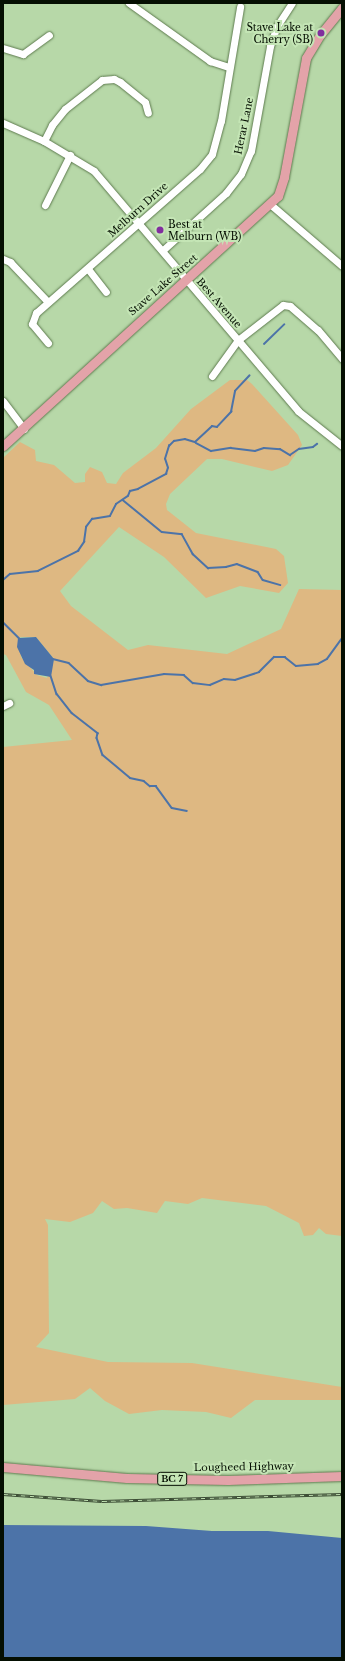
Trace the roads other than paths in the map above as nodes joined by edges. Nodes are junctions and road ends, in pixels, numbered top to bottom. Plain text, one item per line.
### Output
1 (129, 3) edge
2 (292, 3) edge
3 (240, 7) dead end
4 (342, 8) edge
5 (49, 35) dead end
6 (3, 48) edge
7 (229, 67) junction
8 (148, 113) dead end
9 (3, 123) edge
10 (44, 141) junction
11 (70, 155) junction
12 (270, 204) junction
13 (45, 205) dead end
14 (139, 222) junction
15 (163, 250) junction
16 (3, 258) edge
17 (342, 266) edge
18 (88, 269) junction
19 (185, 279) junction
20 (106, 292) dead end
21 (48, 302) junction
22 (238, 340) junction
23 (48, 343) dead end
24 (342, 359) edge
25 (212, 376) dead end
26 (3, 401) edge
27 (24, 429) junction
28 (3, 446) edge
29 (342, 446) edge
30 (3, 1468) edge
31 (342, 1476) edge

1 - 7 street
2 - 15 street, Herar Lane
3 - 7 street, Melburn Drive
4 - 12 main road, Stave Lake Street
5 - 6 street
7 - 14 street, Melburn Drive
8 - 10 street
9 - 10 street, Best Avenue
10 - 11 street, Best Avenue
11 - 13 street
11 - 14 street, Best Avenue
12 - 17 street
12 - 19 main road, Stave Lake Street
14 - 15 street, Best Avenue
14 - 18 street, Melburn Drive
15 - 19 street, Best Avenue
16 - 21 street
18 - 20 street
18 - 21 street, Melburn Drive
19 - 22 street, Best Avenue
19 - 27 main road, Stave Lake Street
21 - 23 street, Melburn Drive
22 - 24 street
22 - 25 street
22 - 29 street, Best Avenue
26 - 27 street
27 - 28 main road, Stave Lake Street
30 - 31 main road, Lougheed Highway / BC 7

